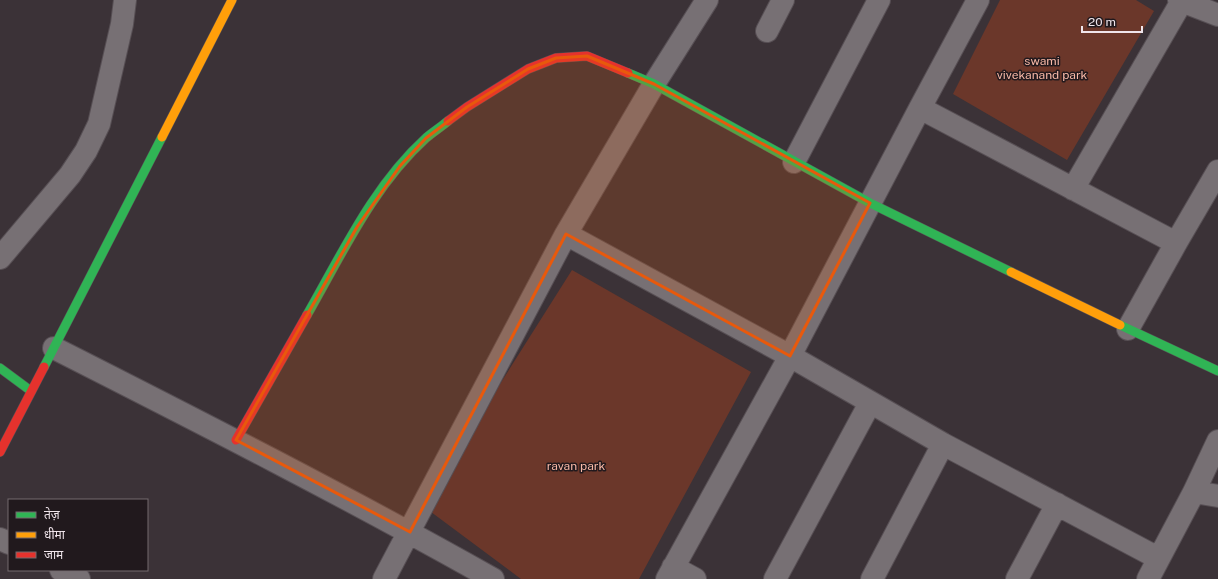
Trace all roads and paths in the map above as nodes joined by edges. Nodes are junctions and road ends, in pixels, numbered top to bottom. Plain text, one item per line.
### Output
1 (125, 0) edge
2 (232, 0) edge
3 (707, 0) edge
4 (783, 0) edge
5 (879, 0) edge
6 (978, 0) edge
7 (1181, 1) edge
8 (1218, 15) edge
9 (767, 31) dead end
10 (654, 84) junction
11 (920, 108) junction
12 (794, 162) junction
13 (1218, 172) edge
14 (1073, 189) junction
15 (870, 203) junction
16 (566, 234) junction
17 (1176, 243) junction
18 (0, 258) edge
19 (1128, 329) junction
20 (54, 348) junction
21 (790, 356) junction
22 (0, 368) edge
23 (1218, 371) edge
24 (31, 391) junction
25 (870, 403) junction
26 (236, 440) junction
27 (1218, 441) edge
28 (3, 443) edge
29 (943, 444) junction
30 (1194, 492) junction
31 (1218, 496) edge
32 (1056, 504) junction
33 (410, 532) junction
34 (1158, 558) junction
35 (63, 571) edge
36 (670, 573) edge
37 (79, 579) edge
38 (384, 579) edge
39 (493, 579) edge
40 (695, 579) edge
41 (775, 579) edge
42 (872, 579) edge
43 (1017, 579) edge
44 (1148, 579) edge

1 - 18 street
2 - 20 street
3 - 10 street
4 - 9 street
5 - 12 street
6 - 11 street
7 - 8 street
7 - 14 street
10 - 12 street
10 - 16 street
10 - 26 street
11 - 14 street
11 - 15 street
12 - 15 street
13 - 17 street
14 - 17 street
15 - 19 street
15 - 21 street
16 - 21 street
16 - 33 street
17 - 19 street
19 - 23 street
20 - 24 street
20 - 26 street
21 - 25 street
21 - 36 street
22 - 24 street
24 - 28 street
25 - 29 street
25 - 41 street
26 - 33 street
27 - 30 street
29 - 32 street
29 - 42 street
30 - 31 street
30 - 34 street
32 - 34 street
32 - 43 street
33 - 38 street
33 - 39 street
34 - 44 street
35 - 37 street
36 - 40 street

